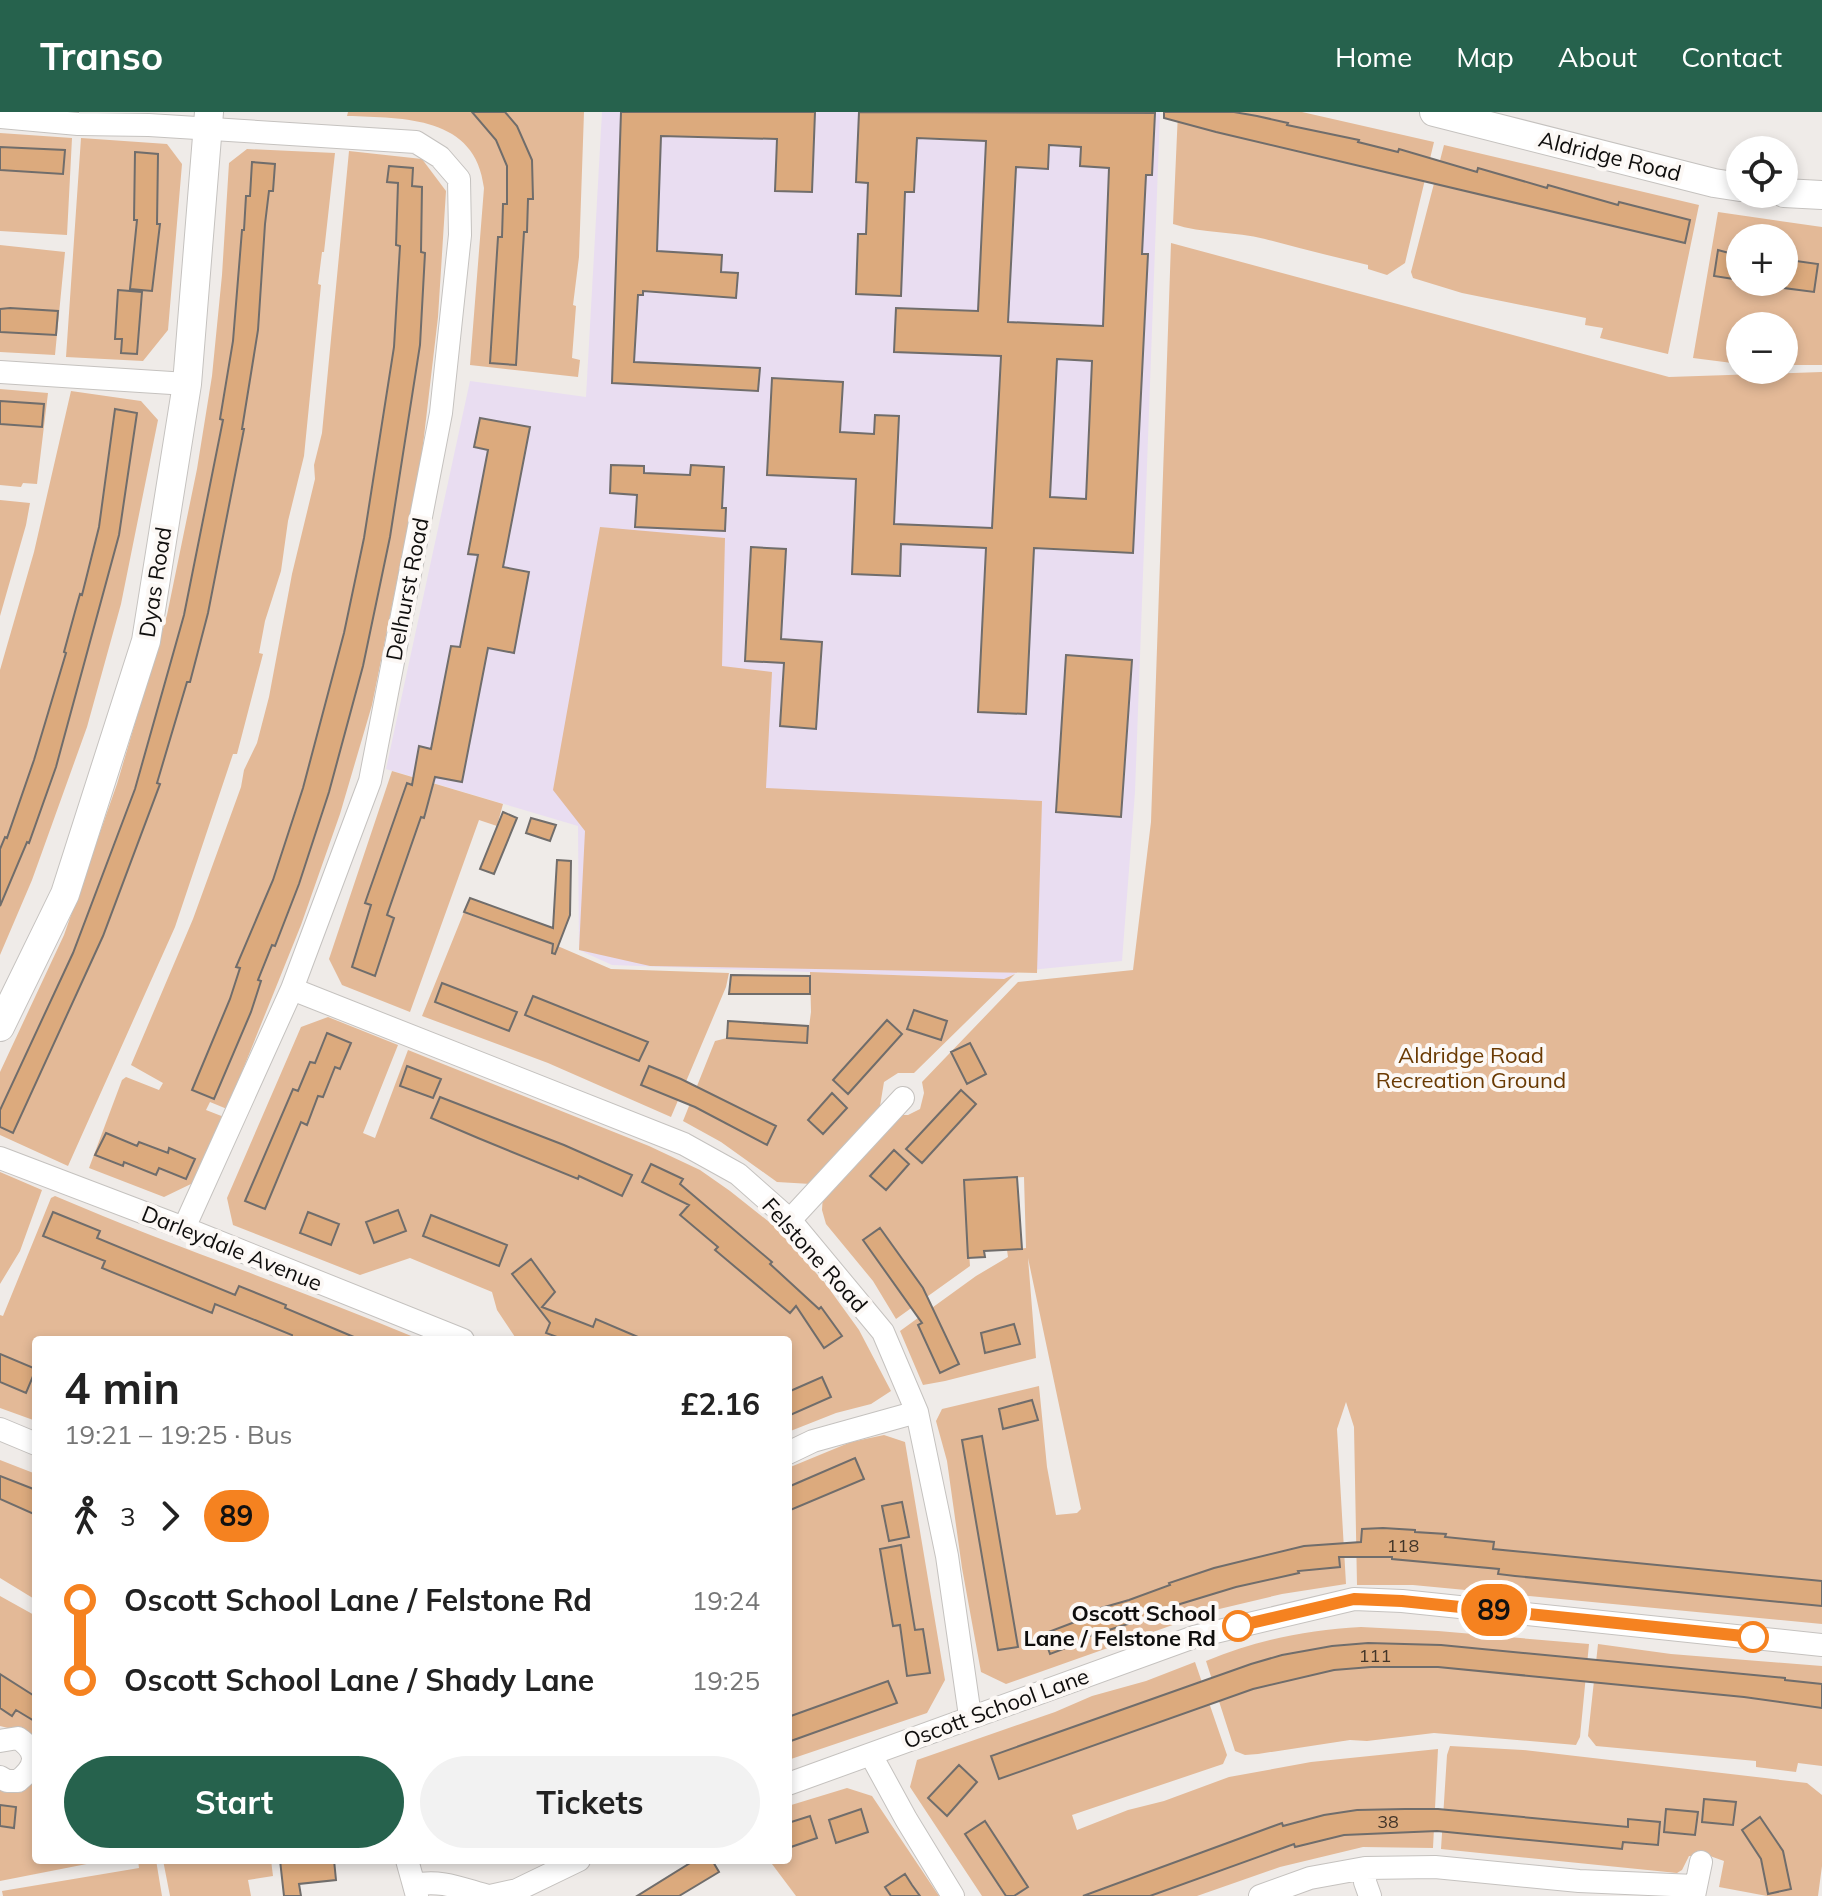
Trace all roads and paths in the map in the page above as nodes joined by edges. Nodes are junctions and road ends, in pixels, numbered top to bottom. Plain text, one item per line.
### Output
1 (1434, 112) edge
2 (0, 117) edge
3 (209, 120) edge
4 (1726, 185) edge
5 (1798, 194) edge
6 (1822, 195) edge
7 (0, 372) edge
8 (187, 384) junction
9 (292, 989) junction
10 (0, 1027) edge
11 (903, 1098) dead end
12 (0, 1158) edge
13 (790, 1220) junction
14 (184, 1228) junction
15 (453, 1336) edge
16 (917, 1412) junction
17 (0, 1429) edge
18 (32, 1442) edge
19 (792, 1451) edge
20 (1822, 1645) edge
21 (970, 1716) junction
22 (0, 1741) edge
23 (32, 1752) edge
24 (871, 1755) junction
25 (32, 1767) edge
26 (0, 1777) edge
27 (792, 1783) edge
28 (1701, 1862) dead end
29 (408, 1864) edge
30 (571, 1864) edge
31 (1365, 1868) junction
32 (416, 1891) edge
33 (1695, 1891) edge
34 (514, 1893) edge
35 (489, 1896) edge
36 (953, 1896) edge
37 (1260, 1896) edge
38 (1370, 1896) edge

1 - 4 street, Aldridge Road
2 - 3 street
3 - 8 street, Dyas Road
3 - 9 street, Delhurst Road
5 - 6 street
7 - 8 street
8 - 10 street, Dyas Road
9 - 13 street, Felstone Road
9 - 14 street, Delhurst Road
11 - 13 street
12 - 14 street, Darleydale Avenue
13 - 16 street, Felstone Road
14 - 15 street, Darleydale Avenue
16 - 19 street
16 - 21 street, Felstone Road
17 - 18 street
20 - 21 street, Oscott School Lane
21 - 24 street, Oscott School Lane
22 - 23 street
24 - 27 street, Oscott School Lane
24 - 36 street
25 - 26 street
28 - 33 street
29 - 32 street
30 - 34 street
31 - 33 street
31 - 37 street
31 - 38 street
32 - 35 street
34 - 35 street

